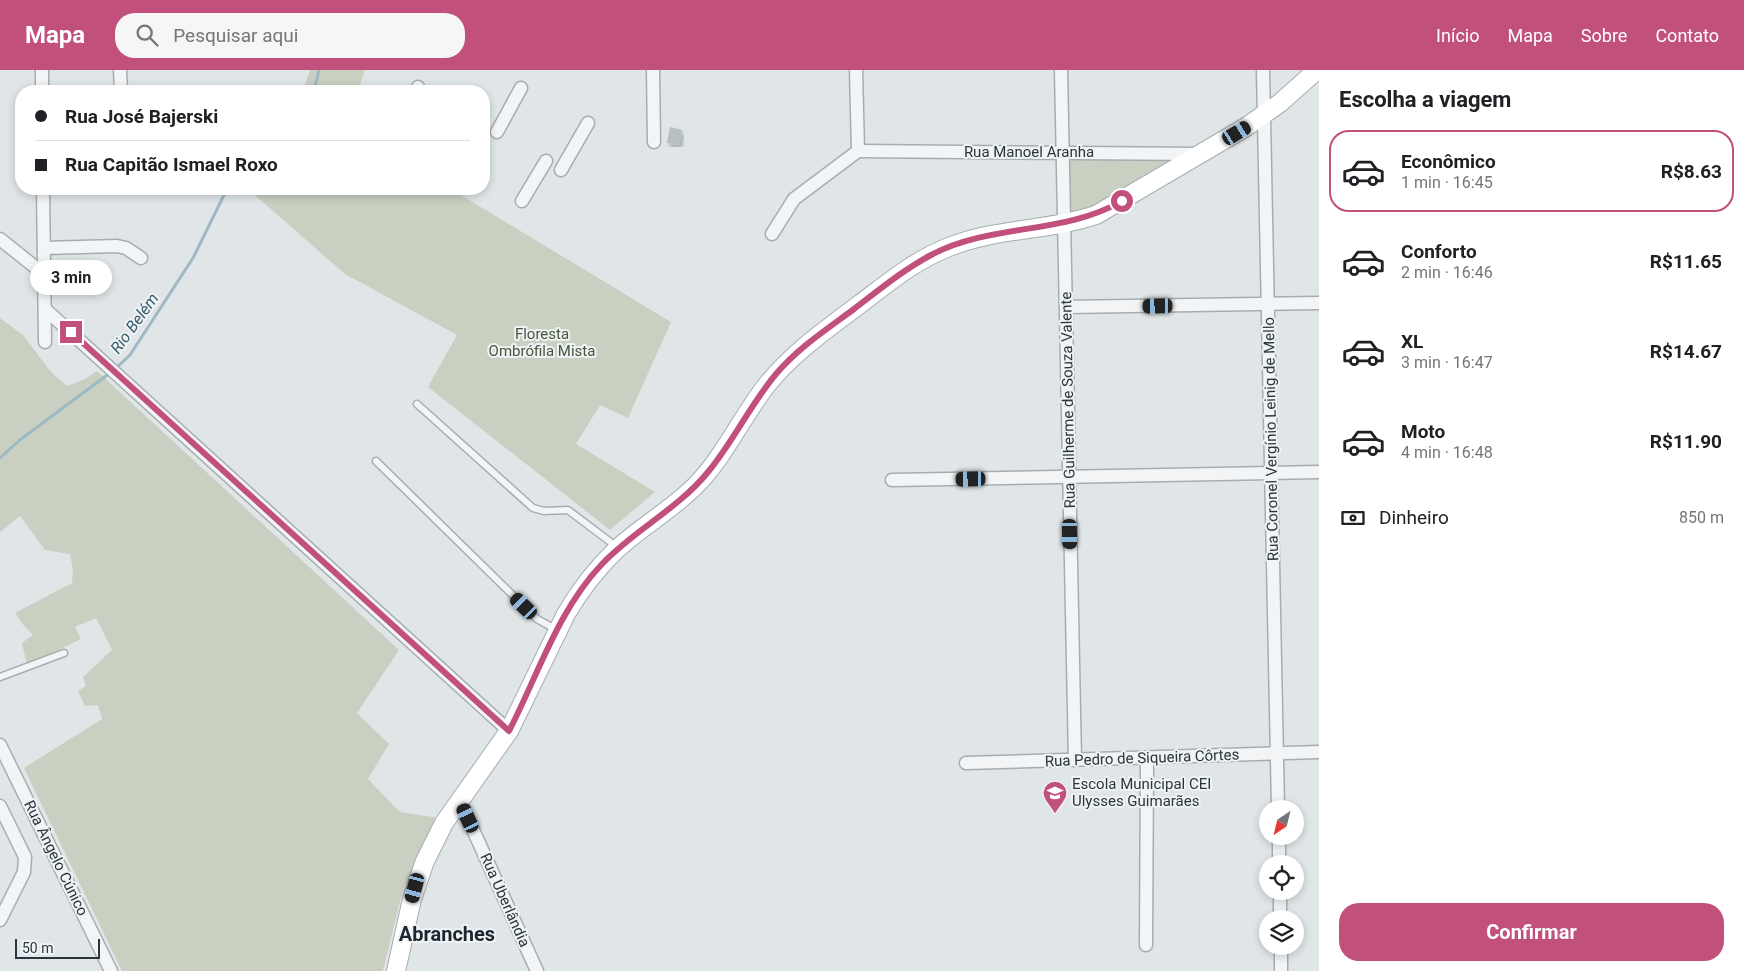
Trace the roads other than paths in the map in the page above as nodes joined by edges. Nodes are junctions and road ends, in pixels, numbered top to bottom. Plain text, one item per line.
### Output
1 (42, 70) edge
2 (120, 70) edge
3 (653, 70) edge
4 (856, 70) edge
5 (1061, 70) edge
6 (1263, 70) edge
7 (1317, 70) edge
8 (42, 85) edge
9 (121, 85) edge
10 (521, 88) dead end
11 (1264, 115) junction
12 (588, 123) dead end
13 (497, 132) dead end
14 (654, 142) dead end
15 (858, 151) junction
16 (1063, 152) junction
17 (1200, 154) junction
18 (546, 161) dead end
19 (561, 170) dead end
20 (43, 195) edge
21 (522, 202) dead end
22 (1064, 222) junction
23 (772, 234) dead end
24 (0, 239) edge
25 (44, 248) junction
26 (141, 258) dead end
27 (45, 275) junction
28 (1268, 304) junction
29 (1319, 304) edge
30 (1066, 308) junction
31 (45, 309) junction
32 (45, 342) dead end
33 (416, 404) dead end
34 (376, 461) dead end
35 (1319, 472) edge
36 (1271, 473) junction
37 (1069, 477) junction
38 (892, 480) dead end
39 (618, 548) junction
40 (558, 630) junction
41 (64, 654) dead end
42 (0, 677) edge
43 (509, 731) junction
44 (0, 745) edge
45 (1319, 752) edge
46 (1277, 754) junction
47 (1147, 758) junction
48 (1075, 760) junction
49 (966, 763) dead end
50 (1278, 800) edge
51 (460, 801) junction
52 (0, 806) edge
53 (0, 920) edge
54 (1146, 944) dead end
55 (1281, 955) edge
56 (111, 971) edge
57 (396, 971) edge
58 (537, 971) edge
59 (1280, 971) edge

1 - 8 street
2 - 9 street
3 - 14 street
4 - 15 street
5 - 16 street, Rua Guilherme de Souza Valente
6 - 11 street, Rua Coronel Vergínio Leinig de Mello
7 - 11 main road
10 - 13 street
11 - 17 main road
11 - 28 street, Rua Coronel Vergínio Leinig de Mello
12 - 19 street
15 - 16 street, Rua Manoel Aranha
15 - 23 street
16 - 17 street, Rua Manoel Aranha
16 - 22 street, Rua Guilherme de Souza Valente
17 - 22 main road
18 - 21 street
20 - 25 street
22 - 30 street, Rua Guilherme de Souza Valente
22 - 39 main road
24 - 27 street
25 - 26 street
25 - 27 street
27 - 31 street
28 - 29 street
28 - 30 street
28 - 36 street, Rua Coronel Vergínio Leinig de Mello
30 - 37 street, Rua Guilherme de Souza Valente
31 - 32 street
31 - 43 street
33 - 39 lane
34 - 40 lane
35 - 36 street
36 - 37 street
36 - 46 street, Rua Coronel Vergínio Leinig de Mello
37 - 38 street
37 - 48 street, Rua Guilherme de Souza Valente
39 - 40 main road
40 - 43 main road
41 - 42 lane
43 - 51 main road
44 - 56 street, Rua Ângelo Cúnico
45 - 46 street, Rua Pedro de Siqueira Côrtes
46 - 47 street, Rua Pedro de Siqueira Côrtes
46 - 50 street, Rua Coronel Vergínio Leinig de Mello
47 - 48 street, Rua Pedro de Siqueira Côrtes
47 - 54 street
48 - 49 street, Rua Pedro de Siqueira Côrtes
51 - 57 main road
51 - 58 street, Rua Uberlândia
52 - 53 street
55 - 59 street

